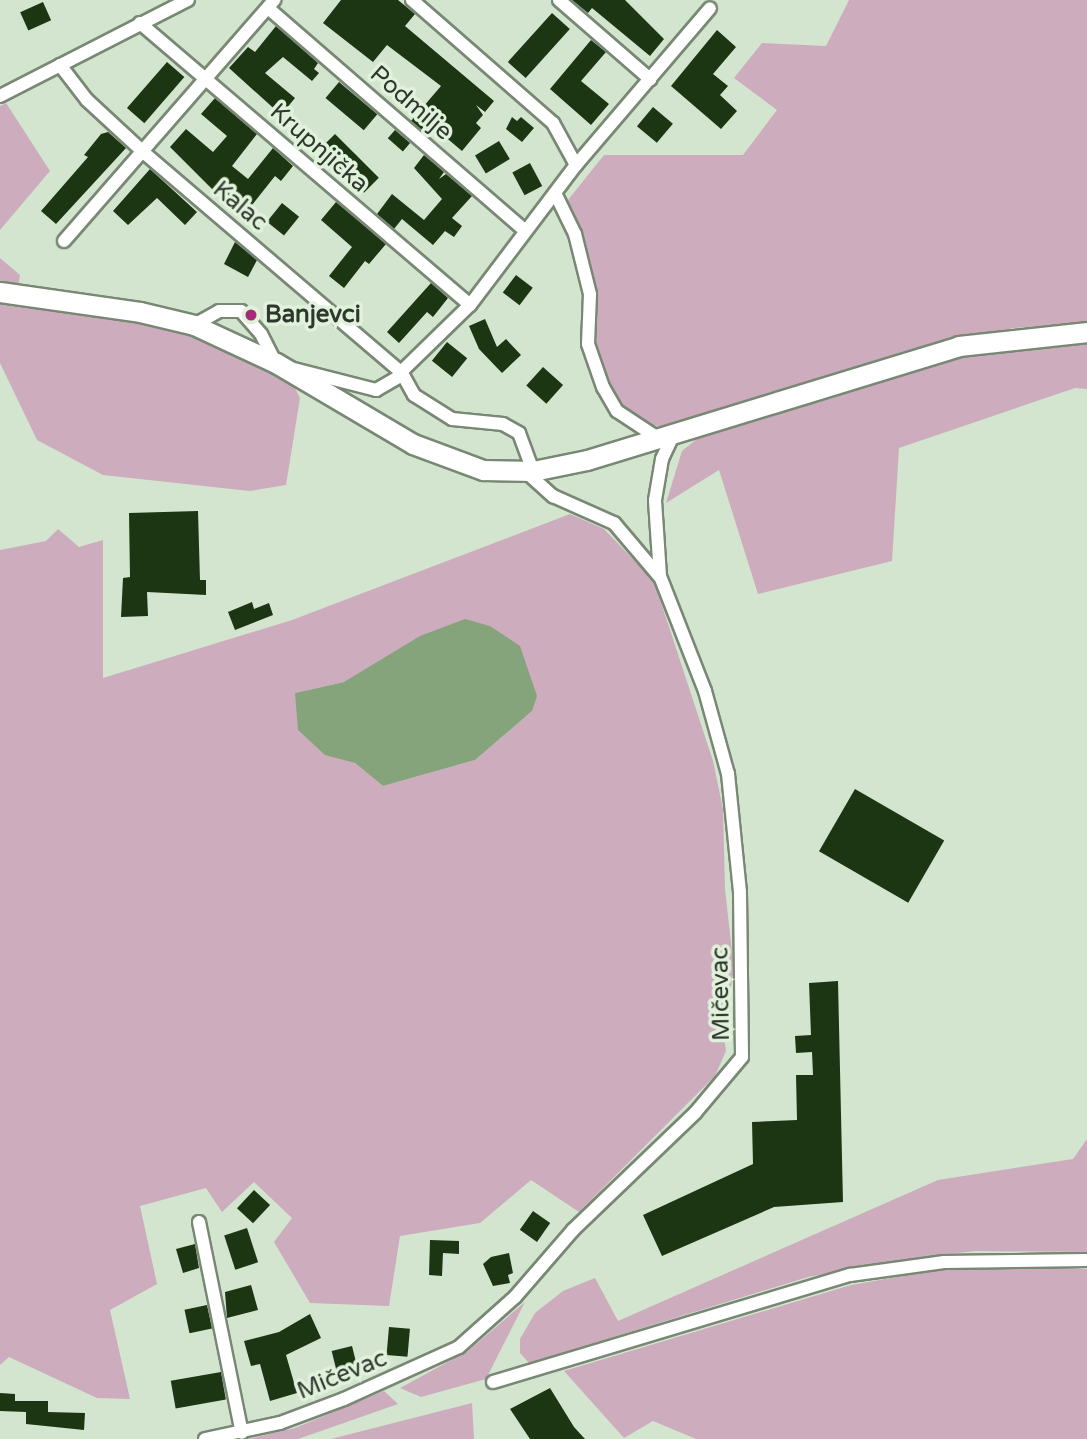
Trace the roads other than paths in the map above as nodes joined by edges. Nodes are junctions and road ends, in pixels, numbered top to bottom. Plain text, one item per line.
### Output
1 (188, 0) edge
2 (412, 0) edge
3 (559, 0) edge
4 (271, 4) edge
5 (710, 8) dead end
6 (140, 23) junction
7 (60, 65) junction
8 (203, 76) junction
9 (650, 79) junction
10 (0, 96) edge
11 (142, 150) junction
12 (576, 165) junction
13 (555, 193) junction
14 (526, 231) junction
15 (64, 241) dead end
16 (0, 292) edge
17 (470, 304) junction
18 (194, 325) junction
19 (1087, 332) edge
20 (281, 366) junction
21 (401, 374) junction
22 (666, 436) junction
23 (528, 471) junction
24 (660, 576) junction
25 (200, 1222) dead end
26 (1087, 1260) edge
27 (493, 1382) dead end
28 (242, 1433) junction
29 (205, 1439) edge

1 - 6 street
2 - 12 street
3 - 9 street
4 - 8 street
4 - 14 street, Podmilje
5 - 9 street
6 - 7 street
6 - 8 street, Krupnjička
7 - 10 street
7 - 11 street, Kalac
8 - 11 street
8 - 17 street, Krupnjička
9 - 12 street
11 - 15 street
11 - 21 street, Kalac
12 - 13 street
13 - 14 street
13 - 22 street
14 - 17 street
16 - 18 main road
17 - 21 street
18 - 20 main road
18 - 20 street
19 - 22 main road
20 - 21 street
20 - 23 main road
21 - 23 street, Kalac
22 - 23 main road
22 - 24 street, Mičevac
23 - 24 street
24 - 28 street, Mičevac
25 - 28 street
26 - 27 street
28 - 29 street, Mičevac

